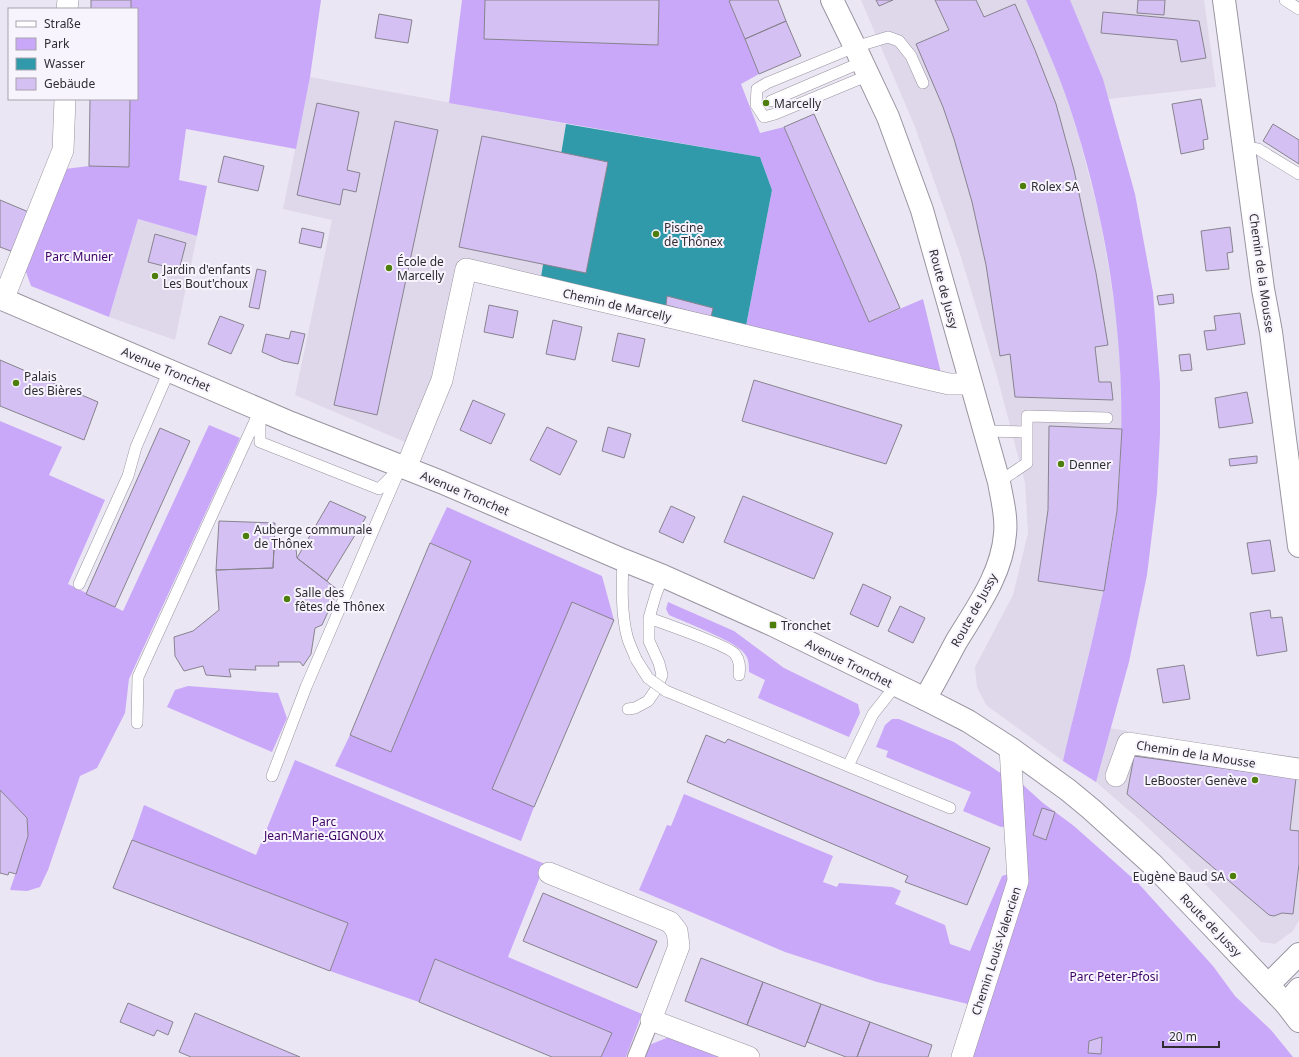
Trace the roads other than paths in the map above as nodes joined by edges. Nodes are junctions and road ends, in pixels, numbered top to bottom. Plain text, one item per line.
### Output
1 (832, 0) edge
2 (1224, 0) edge
3 (1284, 0) edge
4 (1299, 9) edge
5 (862, 61) junction
6 (923, 83) dead end
7 (65, 100) edge
8 (771, 101) dead end
9 (1244, 147) junction
10 (1299, 174) edge
11 (2, 299) edge
12 (169, 371) junction
13 (971, 384) junction
14 (260, 410) junction
15 (1107, 418) dead end
16 (984, 431) junction
17 (1027, 432) junction
18 (404, 467) junction
19 (999, 482) junction
20 (1299, 546) edge
21 (623, 560) junction
22 (663, 576) junction
23 (79, 584) dead end
24 (649, 618) junction
25 (739, 674) dead end
26 (896, 685) junction
27 (925, 699) junction
28 (628, 709) dead end
29 (137, 723) dead end
30 (1010, 748) junction
31 (848, 766) junction
32 (1299, 769) edge
33 (272, 776) dead end
34 (1116, 776) dead end
35 (950, 808) dead end
36 (549, 873) dead end
37 (1299, 954) edge
38 (1268, 985) junction
39 (1292, 996) edge
40 (651, 1020) junction
41 (1299, 1021) edge
42 (636, 1057) edge
43 (749, 1057) edge
44 (962, 1057) edge

1 - 5 main road, Route de Jussy
2 - 9 main road, Chemin de la Mousse
3 - 4 lane
5 - 5 lane
5 - 6 lane
5 - 8 lane
5 - 13 main road, Route de Jussy
7 - 11 street
9 - 10 lane
9 - 20 main road, Chemin de la Mousse
11 - 12 main road, Avenue Tronchet
12 - 14 main road, Avenue Tronchet
12 - 23 lane
13 - 16 main road, Route de Jussy
13 - 18 street, Chemin de Marcelly
14 - 18 main road, Avenue Tronchet
14 - 18 lane
14 - 29 lane
15 - 17 lane
16 - 17 lane
16 - 19 main road, Route de Jussy
17 - 19 lane
18 - 21 main road, Avenue Tronchet
18 - 33 lane
19 - 27 main road, Route de Jussy
21 - 22 main road, Avenue Tronchet
21 - 31 lane, bridge
22 - 24 lane
22 - 26 main road, Avenue Tronchet
24 - 25 lane
24 - 28 lane
26 - 27 main road, Avenue Tronchet
26 - 31 lane
27 - 30 main road, Route de Jussy
30 - 38 main road, Route de Jussy
30 - 44 street, Chemin Louis-Valencien
31 - 35 lane
32 - 34 street, Chemin de la Mousse
36 - 40 street
37 - 38 main road
38 - 39 main road, Route de Jussy
39 - 41 main road, Route de Jussy
40 - 42 street
40 - 43 street

